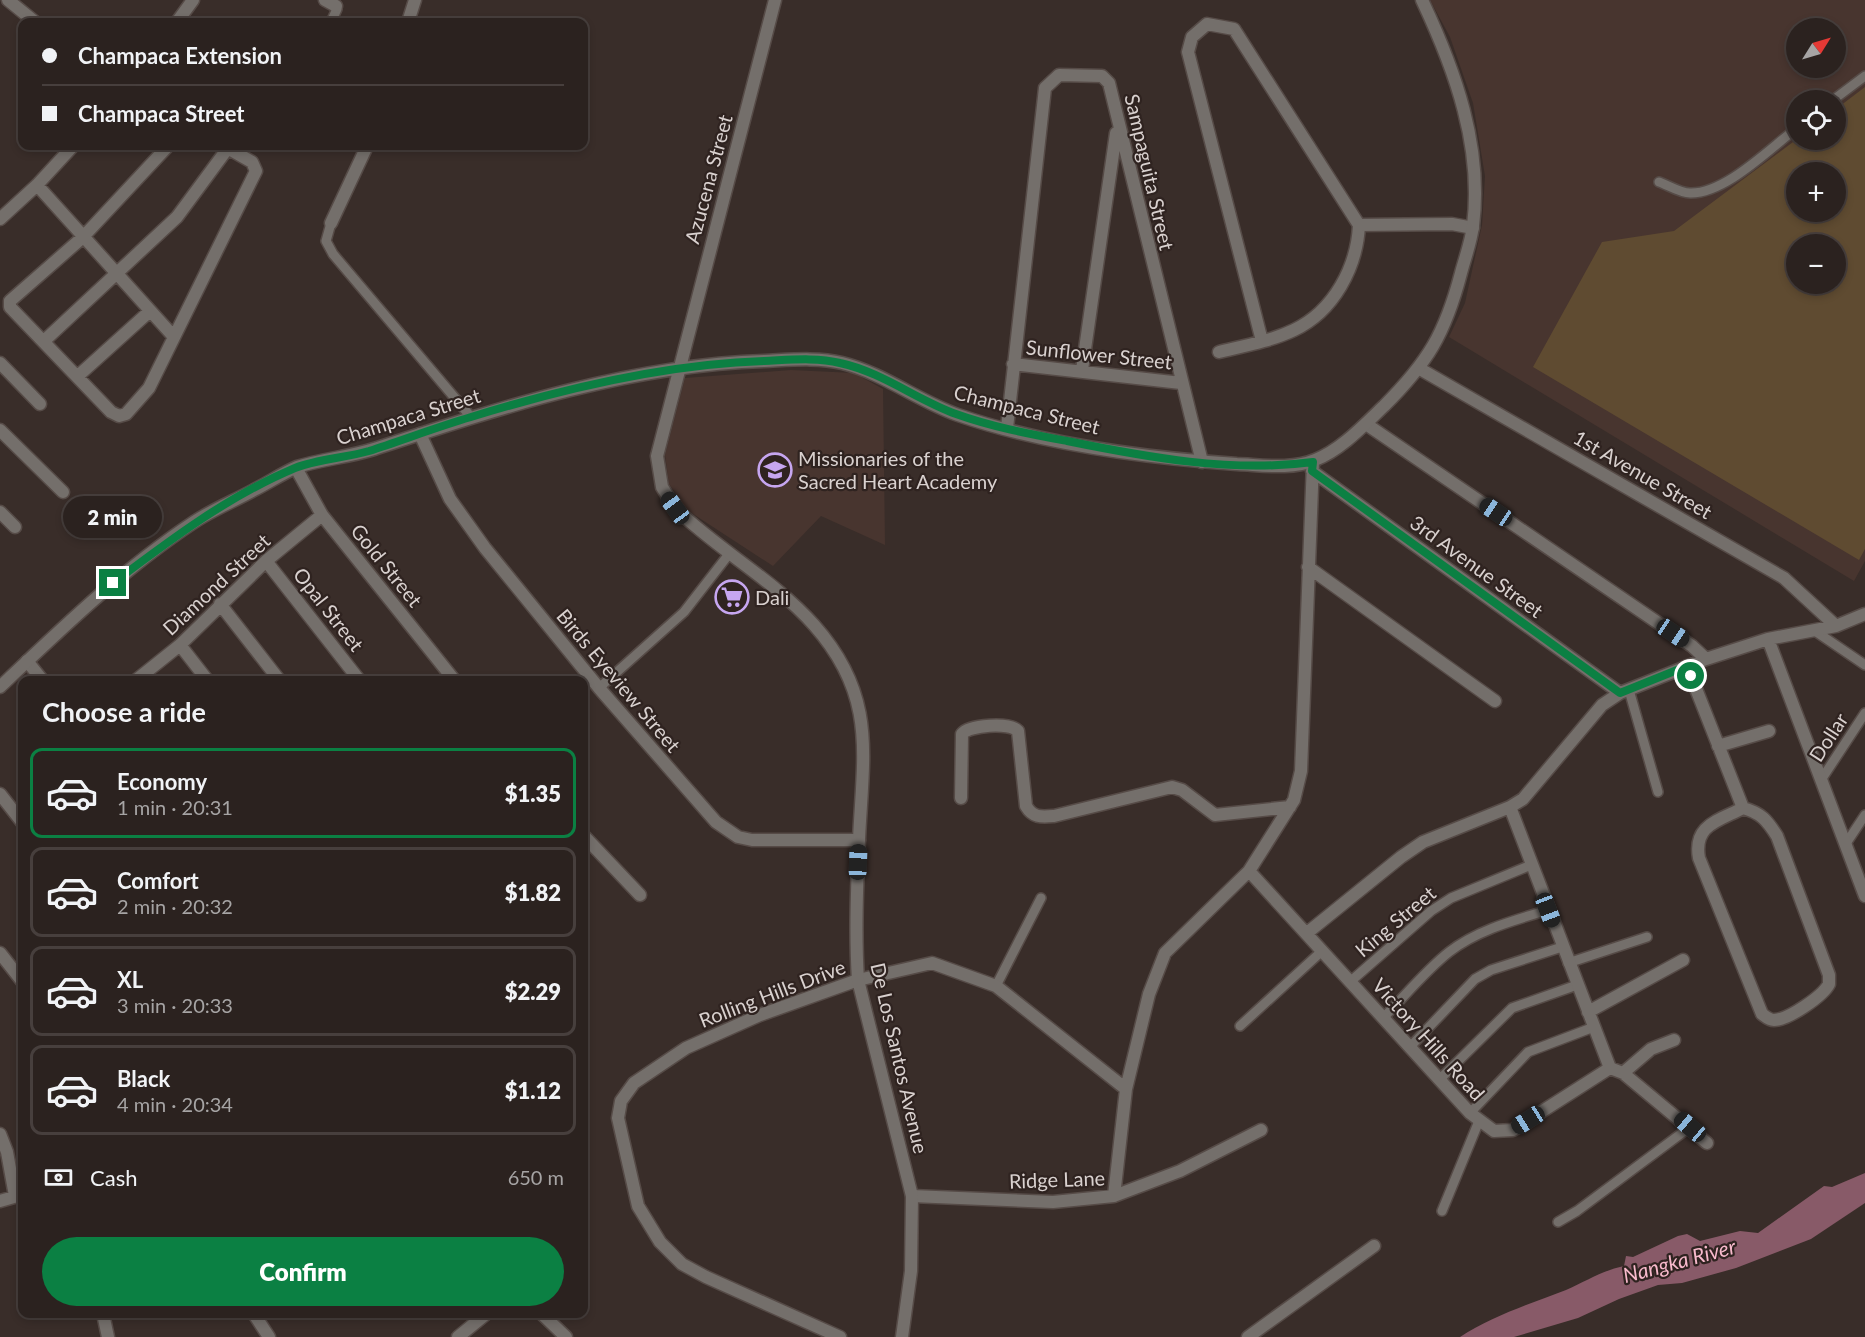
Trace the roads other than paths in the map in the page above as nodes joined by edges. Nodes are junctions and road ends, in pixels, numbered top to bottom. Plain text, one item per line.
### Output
1 (8, 0) edge
2 (193, 0) edge
3 (415, 0) edge
4 (775, 0) edge
5 (1422, 0) edge
6 (330, 3) edge
7 (30, 18) edge
8 (180, 18) edge
9 (333, 18) edge
10 (409, 18) edge
11 (1865, 76) edge
12 (1846, 90) edge
13 (1117, 126) junction
14 (1786, 136) edge
15 (69, 150) edge
16 (164, 150) edge
17 (224, 150) edge
18 (231, 150) edge
19 (365, 150) edge
20 (1659, 182) dead end
21 (37, 185) junction
22 (0, 219) edge
23 (331, 223) joint
24 (1359, 225) junction
25 (1473, 228) junction
26 (83, 237) junction
27 (117, 274) junction
28 (150, 311) junction
29 (174, 337) junction
30 (44, 341) junction
31 (1262, 341) junction
32 (1219, 352) dead end
33 (0, 363) edge
34 (1013, 364) junction
35 (679, 369) junction
36 (1420, 369) junction
37 (1082, 370) junction
38 (79, 375) junction
39 (1181, 383) junction
40 (40, 404) dead end
41 (471, 417) junction
42 (1366, 423) junction
43 (1007, 428) junction
44 (0, 430) edge
45 (420, 434) junction
46 (1202, 462) junction
47 (1312, 466) junction
48 (296, 468) junction
49 (63, 492) dead end
50 (0, 512) edge
51 (322, 515) junction
52 (15, 527) dead end
53 (729, 554) junction
54 (267, 561) junction
55 (1308, 567) junction
56 (219, 604) junction
57 (1865, 614) edge
58 (1836, 626) junction
59 (1815, 631) junction
60 (1768, 639) junction
61 (180, 645) junction
62 (1706, 659) junction
63 (27, 661) junction
64 (1865, 665) edge
65 (1687, 666) junction
66 (39, 676) edge
67 (141, 676) edge
68 (204, 676) edge
69 (276, 676) edge
70 (356, 676) edge
71 (451, 676) edge
72 (0, 687) edge
73 (599, 688) junction
74 (1624, 691) junction
75 (1495, 701) dead end
76 (1865, 713) edge
77 (1769, 730) dead end
78 (1718, 746) junction
79 (1821, 780) junction
80 (1658, 792) dead end
81 (0, 794) edge
82 (961, 798) dead end
83 (1290, 807) junction
84 (1510, 807) junction
85 (1743, 808) junction
86 (1865, 815) edge
87 (18, 817) edge
88 (859, 840) junction
89 (588, 845) edge
90 (1845, 845) junction
91 (1532, 865) junction
92 (1249, 871) junction
93 (640, 895) dead end
94 (1865, 896) edge
95 (1041, 898) dead end
96 (1548, 910) junction
97 (1307, 933) junction
98 (1647, 938) dead end
99 (1562, 947) junction
100 (1322, 951) junction
101 (0, 953) edge
102 (1683, 960) dead end
103 (1568, 963) junction
104 (18, 976) edge
105 (858, 980) junction
106 (1351, 981) junction
107 (1577, 985) junction
108 (996, 986) junction
109 (1588, 1012) junction
110 (1383, 1018) junction
111 (1240, 1026) dead end
112 (1594, 1027) junction
113 (1674, 1040) dead end
114 (1409, 1048) junction
115 (1610, 1068) junction
116 (1623, 1073) junction
117 (1439, 1080) junction
118 (1126, 1089) junction
119 (1474, 1117) junction
120 (1690, 1127) junction
121 (1261, 1130) dead end
122 (0, 1134) edge
123 (1707, 1143) dead end
124 (18, 1191) edge
125 (18, 1195) edge
126 (912, 1196) junction
127 (1114, 1197) junction
128 (0, 1201) edge
129 (1442, 1212) dead end
130 (1558, 1222) dead end
131 (1374, 1246) dead end
132 (104, 1318) edge
133 (257, 1318) edge
134 (481, 1318) edge
135 (546, 1318) edge
136 (108, 1337) edge
137 (269, 1337) edge
138 (458, 1337) edge
139 (566, 1337) edge
140 (840, 1337) edge
141 (902, 1337) edge
142 (1248, 1337) edge

1 - 7 street
2 - 8 street
3 - 10 street
4 - 35 street, Azucena Street
5 - 25 street, Champaca Street
6 - 9 lane
11 - 12 lane
13 - 34 street, Sampaguita Street
13 - 37 street
13 - 39 street, Sampaguita Street
14 - 20 lane
15 - 21 street
16 - 26 street
17 - 27 street
18 - 29 street
19 - 23 street
21 - 22 street
21 - 26 street
23 - 41 lane
24 - 25 street
24 - 31 street
24 - 31 street
25 - 36 street, Champaca Street
26 - 27 street
26 - 30 street
27 - 28 street
27 - 30 street
28 - 29 street
28 - 38 street
29 - 38 street
30 - 38 street
31 - 32 street
33 - 40 street
34 - 37 street, Sunflower Street
34 - 43 street, Sampaguita Street
35 - 41 street, Champaca Street
35 - 43 street, Champaca Street
35 - 53 street, De Los Santos Avenue
36 - 42 street, Champaca Street
36 - 58 street, 1st Avenue Street
37 - 39 street, Sunflower Street
39 - 46 street, Sampaguita Street
41 - 45 street, Champaca Street
42 - 47 street, Champaca Street
42 - 62 street
43 - 46 street, Champaca Street
44 - 49 street
45 - 48 street, Champaca Street
45 - 73 street, Birds Eyeview Street
46 - 47 street, Champaca Street
47 - 55 street
47 - 74 street, 3rd Avenue Street
48 - 51 street, Gold Street
48 - 63 street, Champaca Street
50 - 52 street
51 - 54 street, Diamond Street
51 - 71 street, Gold Street
53 - 73 lane
53 - 88 street, De Los Santos Avenue
54 - 56 street, Diamond Street
54 - 70 street, Opal Street
55 - 75 street
55 - 83 street
56 - 61 street, Diamond Street
56 - 69 street
57 - 58 street
58 - 59 street
59 - 60 street
59 - 64 lane
60 - 62 street
60 - 79 street
61 - 67 street, Diamond Street
61 - 68 street
62 - 65 street
63 - 66 street
63 - 72 street, Champaca Street
65 - 74 street
65 - 78 street
73 - 88 street, Birds Eyeview Street
74 - 80 lane
74 - 84 street
76 - 79 lane, Dollar
77 - 78 street
78 - 85 street
79 - 90 street
81 - 87 street
82 - 83 street
83 - 92 street
84 - 91 street
84 - 97 street
85 - 85 street
86 - 90 lane
88 - 105 street, De Los Santos Avenue
89 - 93 street
90 - 94 street
91 - 96 street
91 - 106 lane, King Street
92 - 97 street, Victory Hills Road
92 - 118 street
95 - 108 lane
96 - 99 street
96 - 110 lane
97 - 100 street, Victory Hills Road
98 - 103 lane
99 - 103 street
99 - 114 lane
100 - 106 street, Victory Hills Road
100 - 111 lane
101 - 104 street
102 - 109 street
103 - 107 street
105 - 108 street, Rolling Hills Drive
105 - 126 street, De Los Santos Avenue
105 - 140 street, Rolling Hills Drive
106 - 110 street, Victory Hills Road
107 - 109 street
107 - 117 lane
108 - 118 street, Rolling Hills Drive
109 - 112 street
110 - 114 street, Victory Hills Road
112 - 115 street
112 - 119 lane
113 - 116 street
114 - 117 street, Victory Hills Road
115 - 116 street
115 - 119 street, Victory Hills Road
116 - 120 street
117 - 119 street, Victory Hills Road
118 - 127 street
119 - 129 lane
120 - 123 street
120 - 130 lane
121 - 127 street, Ridge Lane
122 - 124 street
125 - 128 street
126 - 127 street, Ridge Lane
126 - 141 street, De Los Santos Avenue
131 - 142 street
132 - 136 street
133 - 137 street
134 - 138 street
135 - 139 street

